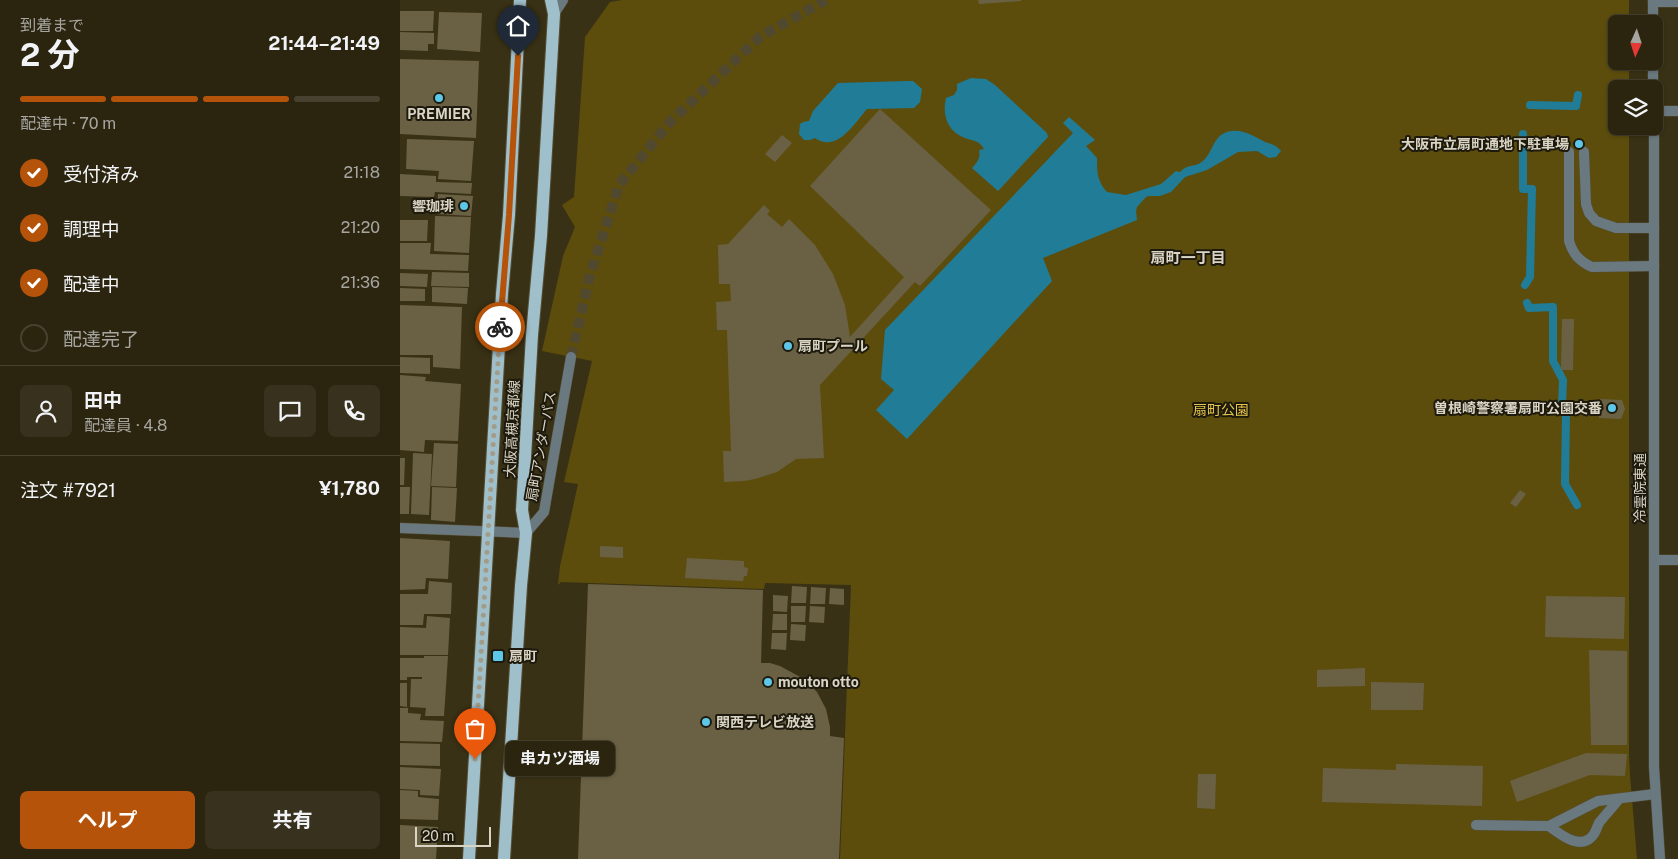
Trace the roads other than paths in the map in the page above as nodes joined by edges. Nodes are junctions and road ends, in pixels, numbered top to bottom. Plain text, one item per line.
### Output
1 (520, 0) edge
2 (551, 0) edge
3 (563, 0) edge
4 (1653, 1) edge
5 (1678, 2) edge
6 (554, 14) junction
7 (1653, 15) edge
8 (1663, 111) edge
9 (1678, 111) edge
10 (1654, 135) edge
11 (1569, 152) dead end
12 (1584, 152) dead end
13 (1654, 228) junction
14 (1654, 266) junction
15 (571, 357) tunnel mouth
16 (400, 528) edge
17 (489, 532) junction
18 (526, 533) junction
19 (1654, 560) junction
20 (1678, 560) edge
21 (1655, 794) junction
22 (1619, 799) junction
23 (1476, 825) dead end
24 (1549, 826) junction
25 (469, 859) edge
26 (504, 859) edge
27 (1660, 859) edge

1 - 17 main road, 大阪高槻京都線
2 - 6 main road, 大阪高槻京都線
3 - 6 street
4 - 5 street
4 - 7 street
6 - 18 main road, 大阪高槻京都線
8 - 9 street
10 - 13 street, 冷雲院東通
11 - 14 street
12 - 13 street
13 - 14 street, 冷雲院東通
14 - 19 street, 冷雲院東通
15 - 18 street, 扇町アンダーパス
16 - 17 street
17 - 18 street
17 - 25 main road, 大阪高槻京都線
18 - 26 main road, 大阪高槻京都線
19 - 20 street
19 - 21 street, 冷雲院東通
21 - 22 street
21 - 27 street, 冷雲院東通
22 - 24 street
22 - 24 street
23 - 24 street

